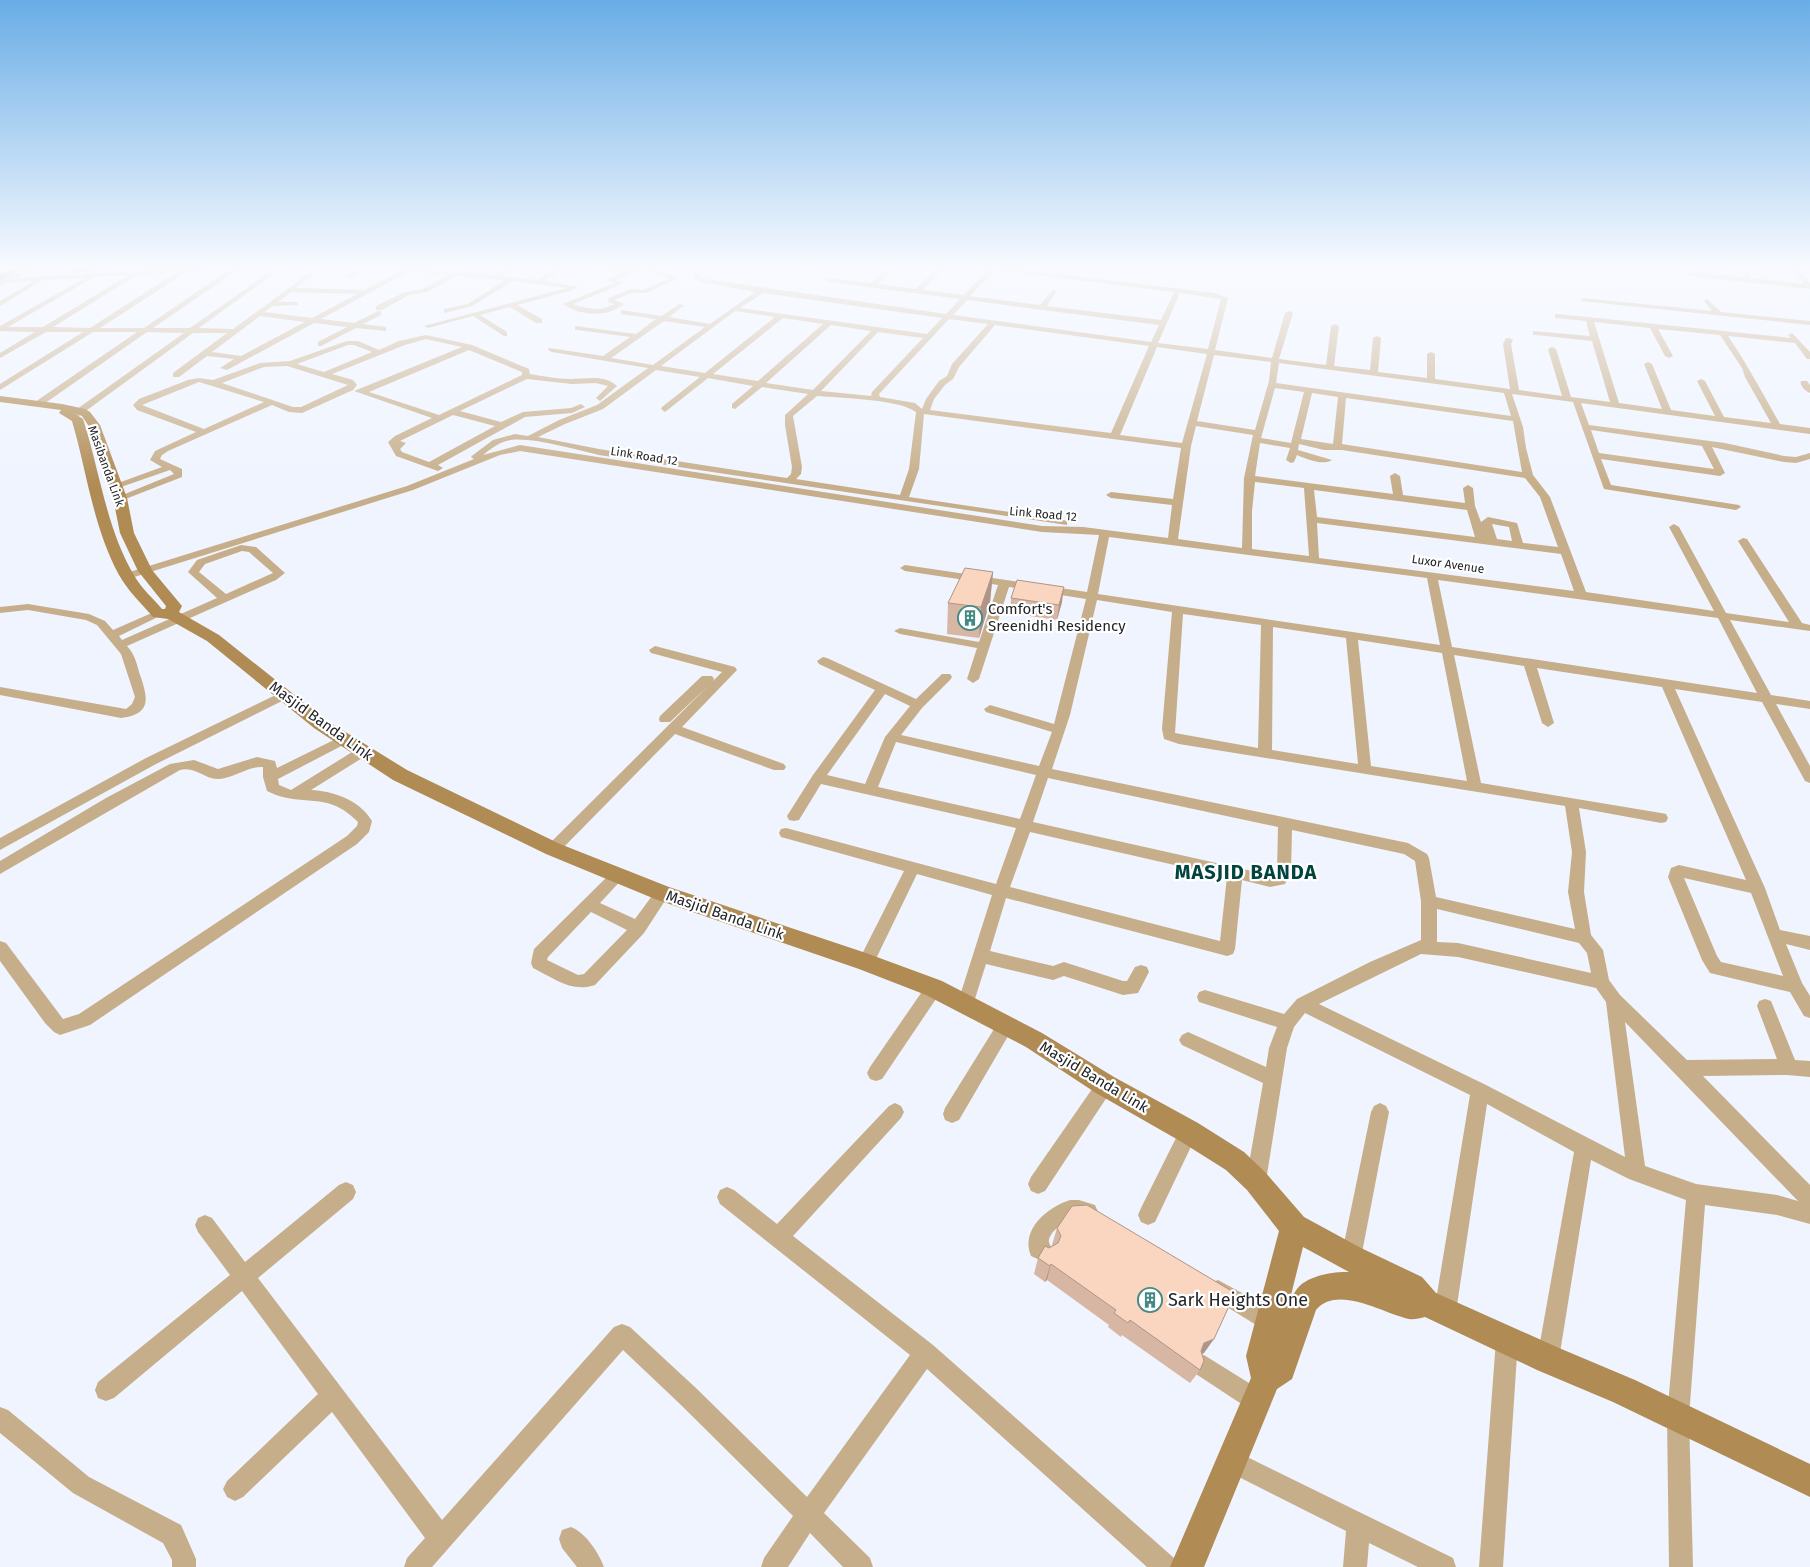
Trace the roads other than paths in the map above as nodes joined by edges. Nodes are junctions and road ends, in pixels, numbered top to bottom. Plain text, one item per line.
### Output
1 (29, 339) edge
2 (79, 339) edge
3 (134, 339) edge
4 (180, 339) edge
5 (223, 339) edge
6 (278, 339) edge
7 (330, 339) edge
8 (419, 339) edge
9 (439, 339) edge
10 (633, 339) edge
11 (694, 339) edge
12 (752, 339) edge
13 (811, 339) edge
14 (867, 339) edge
15 (928, 339) edge
16 (979, 339) edge
17 (1117, 339) edge
18 (1157, 339) edge
19 (1215, 339) edge
20 (1281, 339) edge
21 (1333, 339) edge
22 (1377, 339) edge
23 (1595, 339) edge
24 (1660, 339) edge
25 (1727, 339) edge
26 (1781, 339) edge
27 (1509, 340) dead end
28 (1797, 341) joint
29 (321, 344) dead end
30 (1155, 344) junction
31 (469, 347) junction
32 (1552, 349) dead end
33 (552, 350) dead end
34 (1212, 351) junction
35 (378, 352) junction
36 (203, 353) junction
37 (1431, 354) dead end
38 (0, 356) edge
39 (1669, 356) dead end
40 (1810, 357) edge
41 (242, 358) junction
42 (604, 359) junction
43 (1275, 360) junction
44 (286, 363) junction
45 (1648, 364) dead end
46 (591, 367) dead end
47 (657, 367) junction
48 (1330, 367) junction
49 (224, 368) dead end
50 (1374, 373) junction
51 (708, 374) junction
52 (176, 375) dead end
53 (323, 375) junction
54 (526, 376) junction
55 (1431, 381) junction
56 (1702, 381) dead end
57 (214, 383) junction
58 (1804, 383) dead end
59 (762, 384) junction
60 (1272, 385) junction
61 (0, 388) edge
62 (350, 388) junction
63 (1309, 390) junction
64 (1511, 391) junction
65 (1810, 391) edge
66 (360, 392) junction
67 (815, 393) junction
68 (1342, 394) junction
69 (1572, 399) junction
70 (0, 400) edge
71 (876, 400) junction
72 (272, 402) junction
73 (0, 404) edge
74 (38, 404) junction
75 (1615, 405) junction
76 (735, 406) dead end
77 (665, 409) dead end
78 (558, 411) junction
79 (922, 411) junction
80 (1580, 411) junction
81 (453, 412) junction
82 (578, 412) junction
83 (1668, 413) junction
84 (77, 414) junction
85 (439, 418) junction
86 (1516, 418) junction
87 (566, 420) junction
88 (1721, 420) junction
89 (1192, 423) junction
90 (500, 426) junction
91 (1586, 427) junction
92 (1777, 427) junction
93 (428, 429) dead end
94 (1810, 431) edge
95 (88, 432) junction
96 (204, 432) junction
97 (1629, 433) junction
98 (1115, 435) junction
99 (1257, 437) junction
100 (530, 438) junction
101 (1706, 444) junction
102 (396, 446) junction
103 (1186, 446) junction
104 (1337, 446) junction
105 (1294, 450) junction
106 (1596, 455) junction
107 (1810, 456) edge
108 (1327, 460) dead end
109 (470, 463) junction
110 (430, 465) junction
111 (170, 467) junction
112 (451, 471) junction
113 (1395, 476) dead end
114 (1528, 476) junction
115 (1249, 478) junction
116 (790, 481) junction
117 (1309, 486) junction
118 (1468, 488) dead end
119 (118, 492) junction
120 (1111, 495) dead end
121 (1398, 497) junction
122 (904, 498) junction
123 (1178, 503) junction
124 (1470, 507) junction
125 (1736, 507) dead end
126 (1312, 519) junction
127 (1674, 527) dead end
128 (1083, 530) junction
129 (1105, 533) junction
130 (1489, 540) junction
131 (1743, 541) dead end
132 (1173, 542) junction
133 (1519, 544) junction
134 (1247, 551) junction
135 (1564, 552) junction
136 (1314, 560) junction
137 (144, 568) junction
138 (906, 568) dead end
139 (1432, 575) junction
140 (127, 576) junction
141 (1004, 584) junction
142 (1581, 595) junction
143 (1092, 596) junction
144 (224, 598) junction
145 (0, 610) edge
146 (1178, 610) junction
147 (168, 611) junction
148 (1724, 616) junction
149 (1266, 623) junction
150 (1798, 626) junction
151 (1810, 628) edge
152 (900, 631) dead end
153 (111, 635) junction
154 (1352, 636) junction
155 (120, 645) junction
156 (984, 646) junction
157 (1448, 649) junction
158 (655, 650) dead end
159 (1529, 661) junction
160 (823, 662) dead end
161 (946, 677) dead end
162 (973, 680) dead end
163 (1666, 682) junction
164 (883, 688) junction
165 (0, 691) edge
166 (284, 695) junction
167 (1766, 698) junction
168 (918, 705) junction
169 (1810, 705) edge
170 (990, 709) dead end
171 (1548, 722) dead end
172 (669, 724) junction
173 (1058, 730) junction
174 (892, 737) junction
175 (344, 739) junction
176 (362, 752) junction
177 (1265, 753) junction
178 (779, 767) dead end
179 (1365, 769) junction
180 (1044, 772) junction
181 (270, 777) junction
182 (818, 778) junction
183 (1810, 778) edge
184 (1475, 788) junction
185 (869, 791) junction
186 (293, 795) junction
187 (1571, 802) junction
188 (794, 816) dead end
189 (1661, 818) dead end
190 (1285, 822) junction
191 (1025, 826) junction
192 (786, 833) dead end
193 (0, 845) edge
194 (554, 849) junction
195 (0, 868) edge
196 (913, 868) junction
197 (1235, 873) junction
198 (618, 875) junction
199 (1757, 888) junction
200 (1001, 891) junction
201 (662, 893) junction
202 (1429, 901) junction
203 (590, 905) junction
204 (638, 928) junction
205 (1774, 935) junction
206 (1584, 938) junction
207 (1810, 943) edge
208 (0, 948) edge
209 (1429, 948) junction
210 (982, 956) junction
211 (866, 962) junction
212 (1140, 972) dead end
213 (1601, 982) junction
214 (1795, 986) junction
215 (934, 988) junction
216 (1205, 997) dead end
217 (1614, 1000) junction
218 (1303, 1004) junction
219 (965, 1006) junction
220 (1766, 1006) dead end
221 (1810, 1011) edge
222 (1287, 1023) junction
223 (1006, 1026) junction
224 (1188, 1040) dead end
225 (1789, 1067) junction
226 (1683, 1068) junction
227 (1810, 1069) edge
228 (876, 1073) dead end
229 (1273, 1079) junction
230 (1105, 1085) junction
231 (1480, 1091) junction
232 (895, 1112) dead end
233 (1380, 1112) dead end
234 (952, 1114) dead end
235 (1189, 1132) junction
236 (1584, 1147) junction
237 (1636, 1172) junction
238 (1256, 1181) junction
239 (1038, 1184) dead end
240 (346, 1192) dead end
241 (1696, 1194) junction
242 (727, 1197) dead end
243 (1810, 1199) edge
244 (1810, 1214) edge
245 (1148, 1215) dead end
246 (1101, 1221) edge
247 (205, 1225) dead end
248 (1294, 1227) junction
249 (778, 1236) junction
250 (1044, 1252) edge
251 (1351, 1258) junction
252 (243, 1276) junction
253 (1200, 1280) edge
254 (1436, 1307) junction
255 (1273, 1340) junction
256 (1507, 1340) junction
257 (925, 1353) junction
258 (1548, 1359) junction
259 (1204, 1366) edge
260 (106, 1390) dead end
261 (1262, 1390) junction
262 (333, 1395) junction
263 (1678, 1417) junction
264 (0, 1418) edge
265 (1232, 1461) junction
266 (1810, 1481) edge
267 (235, 1489) dead end
268 (808, 1515) junction
269 (1359, 1524) junction
270 (441, 1539) junction
271 (571, 1539) dead end
272 (184, 1567) edge
273 (416, 1567) edge
274 (592, 1567) edge
275 (774, 1567) edge
276 (861, 1567) edge
277 (1165, 1567) edge
278 (1186, 1567) edge
279 (1355, 1567) edge
280 (1444, 1567) edge
281 (1490, 1567) edge
282 (1681, 1567) edge

1 - 38 street
2 - 61 street
3 - 74 street
4 - 84 street
5 - 36 street
6 - 41 street
7 - 29 street
8 - 35 street
9 - 31 street
10 - 42 street
11 - 47 street
12 - 51 street
13 - 59 street
14 - 67 street
15 - 71 street
16 - 79 street
17 - 30 street
18 - 30 street
19 - 34 street
20 - 43 street
21 - 48 street
22 - 50 street
23 - 75 street
24 - 39 street
25 - 92 street
26 - 28 street
27 - 64 street
28 - 40 street
30 - 34 street
30 - 98 street
31 - 54 street
31 - 66 street
32 - 69 street
33 - 42 street
34 - 43 street
34 - 89 street
35 - 44 street
35 - 53 street
36 - 41 street
36 - 52 street
37 - 55 street
41 - 49 street
42 - 46 street
42 - 47 street
43 - 48 street
43 - 60 street
44 - 53 street
44 - 57 street
45 - 83 street
47 - 51 street
47 - 82 street
48 - 50 street
50 - 55 street
51 - 59 street
51 - 77 street
53 - 62 street
54 - 81 street
54 - 82 street
55 - 64 street
56 - 88 street
57 - 72 street
57 - 96 street
58 - 65 street
59 - 67 street
59 - 76 street
60 - 63 street
60 - 99 street
62 - 66 street
62 - 72 street
63 - 68 street
63 - 105 street
64 - 69 street
64 - 86 street
66 - 85 street
67 - 71 street
67 - 116 street
68 - 86 street
68 - 104 street
69 - 75 street
69 - 80 street
70 - 74 main road, Masibanda Link
71 - 79 street
72 - 96 street
73 - 84 main road
74 - 84 main road, Masibanda Link
75 - 83 street
78 - 82 street
78 - 87 street
78 - 90 street
79 - 98 street
79 - 122 street
80 - 91 street
80 - 97 street
81 - 85 street
81 - 90 street
82 - 87 street
83 - 88 street
84 - 95 main road
85 - 102 street
86 - 114 street
87 - 100 street
88 - 92 street
89 - 99 street
89 - 103 street
90 - 110 street
91 - 97 street
91 - 106 street
92 - 94 street
93 - 102 street
95 - 119 main road, Masibanda Link
95 - 140 main road
96 - 111 street
97 - 101 street
98 - 103 street
99 - 105 street
99 - 115 street
100 - 109 street, Link Road 12
100 - 116 street, Link Road 12
101 - 106 street
101 - 107 street
102 - 110 street
103 - 123 street
104 - 105 street
104 - 114 street
105 - 108 street
106 - 125 street
109 - 112 street, Link Road 12
109 - 128 street, Link Road 12
110 - 112 street
111 - 119 street
111 - 119 street
112 - 137 street, Link Road 12
113 - 121 street
114 - 135 street
115 - 117 street
115 - 134 street
116 - 122 street, Link Road 12
117 - 121 street
117 - 126 street
118 - 124 street
119 - 137 main road, Masibanda Link
120 - 123 street
121 - 124 street
122 - 128 street, Link Road 12
123 - 132 street
124 - 130 street
126 - 130 street
126 - 136 street
127 - 148 street
128 - 129 street, Luxor Avenue
129 - 132 street, Luxor Avenue
129 - 143 street
130 - 133 street
130 - 133 street
131 - 150 street
132 - 134 street, Luxor Avenue
133 - 135 street
134 - 136 street, Luxor Avenue
135 - 142 street
136 - 139 street, Luxor Avenue
137 - 140 street, Link Road 12
137 - 147 main road, Masibanda Link
138 - 141 street
139 - 142 street, Luxor Avenue
139 - 157 street
140 - 147 main road
141 - 143 street
141 - 156 street
142 - 148 street, Luxor Avenue
143 - 146 street
143 - 173 street
144 - 144 street
144 - 147 street
145 - 153 street
146 - 149 street
146 - 177 street
147 - 153 street
147 - 155 street
147 - 166 main road, Masjid Banda Link
148 - 150 street, Luxor Avenue
148 - 167 street
149 - 154 street
149 - 177 street
150 - 151 street, Luxor Avenue
152 - 156 street
153 - 155 street
154 - 157 street
154 - 179 street
155 - 165 street
156 - 162 street
157 - 159 street
157 - 184 street
158 - 172 street
159 - 163 street
159 - 171 street
160 - 164 street
161 - 168 street
163 - 167 street
163 - 199 street
164 - 168 street
164 - 182 street
166 - 175 main road, Masjid Banda Link
166 - 193 street
167 - 169 street
167 - 183 street
168 - 174 street
170 - 173 street
172 - 178 street
172 - 194 street
173 - 180 street
174 - 180 street
174 - 185 street
175 - 176 main road, Masjid Banda Link
175 - 181 street
176 - 186 street
176 - 194 main road, Masjid Banda Link
177 - 179 street
179 - 184 street
180 - 190 street
180 - 191 street
181 - 186 street
181 - 195 street
182 - 185 street
182 - 188 street
184 - 187 street
185 - 191 street
186 - 208 street
187 - 189 street
187 - 206 street
190 - 197 street
190 - 202 street
191 - 197 street
191 - 200 street
192 - 196 street
194 - 198 main road, Masjid Banda Link
196 - 200 street
196 - 211 street
197 - 200 street
198 - 201 main road, Masjid Banda Link
198 - 203 street
199 - 205 street
199 - 214 street
200 - 210 street
201 - 204 street
201 - 211 main road, Masjid Banda Link
202 - 206 street
202 - 209 street
203 - 204 street
203 - 204 street
205 - 207 street
205 - 214 street
206 - 213 street
209 - 213 street
209 - 218 street
210 - 212 street
210 - 219 street
211 - 215 main road, Masjid Banda Link
213 - 217 street
214 - 221 street
215 - 219 main road, Masjid Banda Link
215 - 228 street
216 - 222 street
217 - 226 street
217 - 237 street
218 - 222 street
218 - 231 street
219 - 223 main road, Masjid Banda Link
220 - 225 street
222 - 229 street
223 - 230 main road, Masjid Banda Link
223 - 234 street
224 - 229 street
225 - 226 street
225 - 227 street
226 - 243 street
229 - 238 street
230 - 235 main road, Masjid Banda Link
230 - 239 street
231 - 236 street
231 - 254 street
232 - 249 street
233 - 251 street
235 - 238 main road, Masjid Banda Link
235 - 245 street
236 - 237 street
236 - 258 street
237 - 241 street
238 - 248 main road, Masjid Banda Link
240 - 252 street
241 - 244 street
241 - 263 street
242 - 249 street
246 - 250 street
247 - 252 street
248 - 251 main road
248 - 255 main road
249 - 257 street
251 - 254 main road
252 - 260 street
252 - 262 street
253 - 255 street
254 - 255 main road
254 - 256 main road
255 - 261 main road
256 - 258 main road
256 - 281 street
257 - 268 street
257 - 277 street
258 - 263 main road
259 - 261 street
261 - 265 main road
262 - 267 street
262 - 270 street
263 - 266 main road
263 - 282 street
264 - 272 street
265 - 269 street
265 - 278 main road
268 - 270 street
268 - 275 street
268 - 276 street
269 - 279 street
269 - 280 street
270 - 273 street
271 - 274 street

